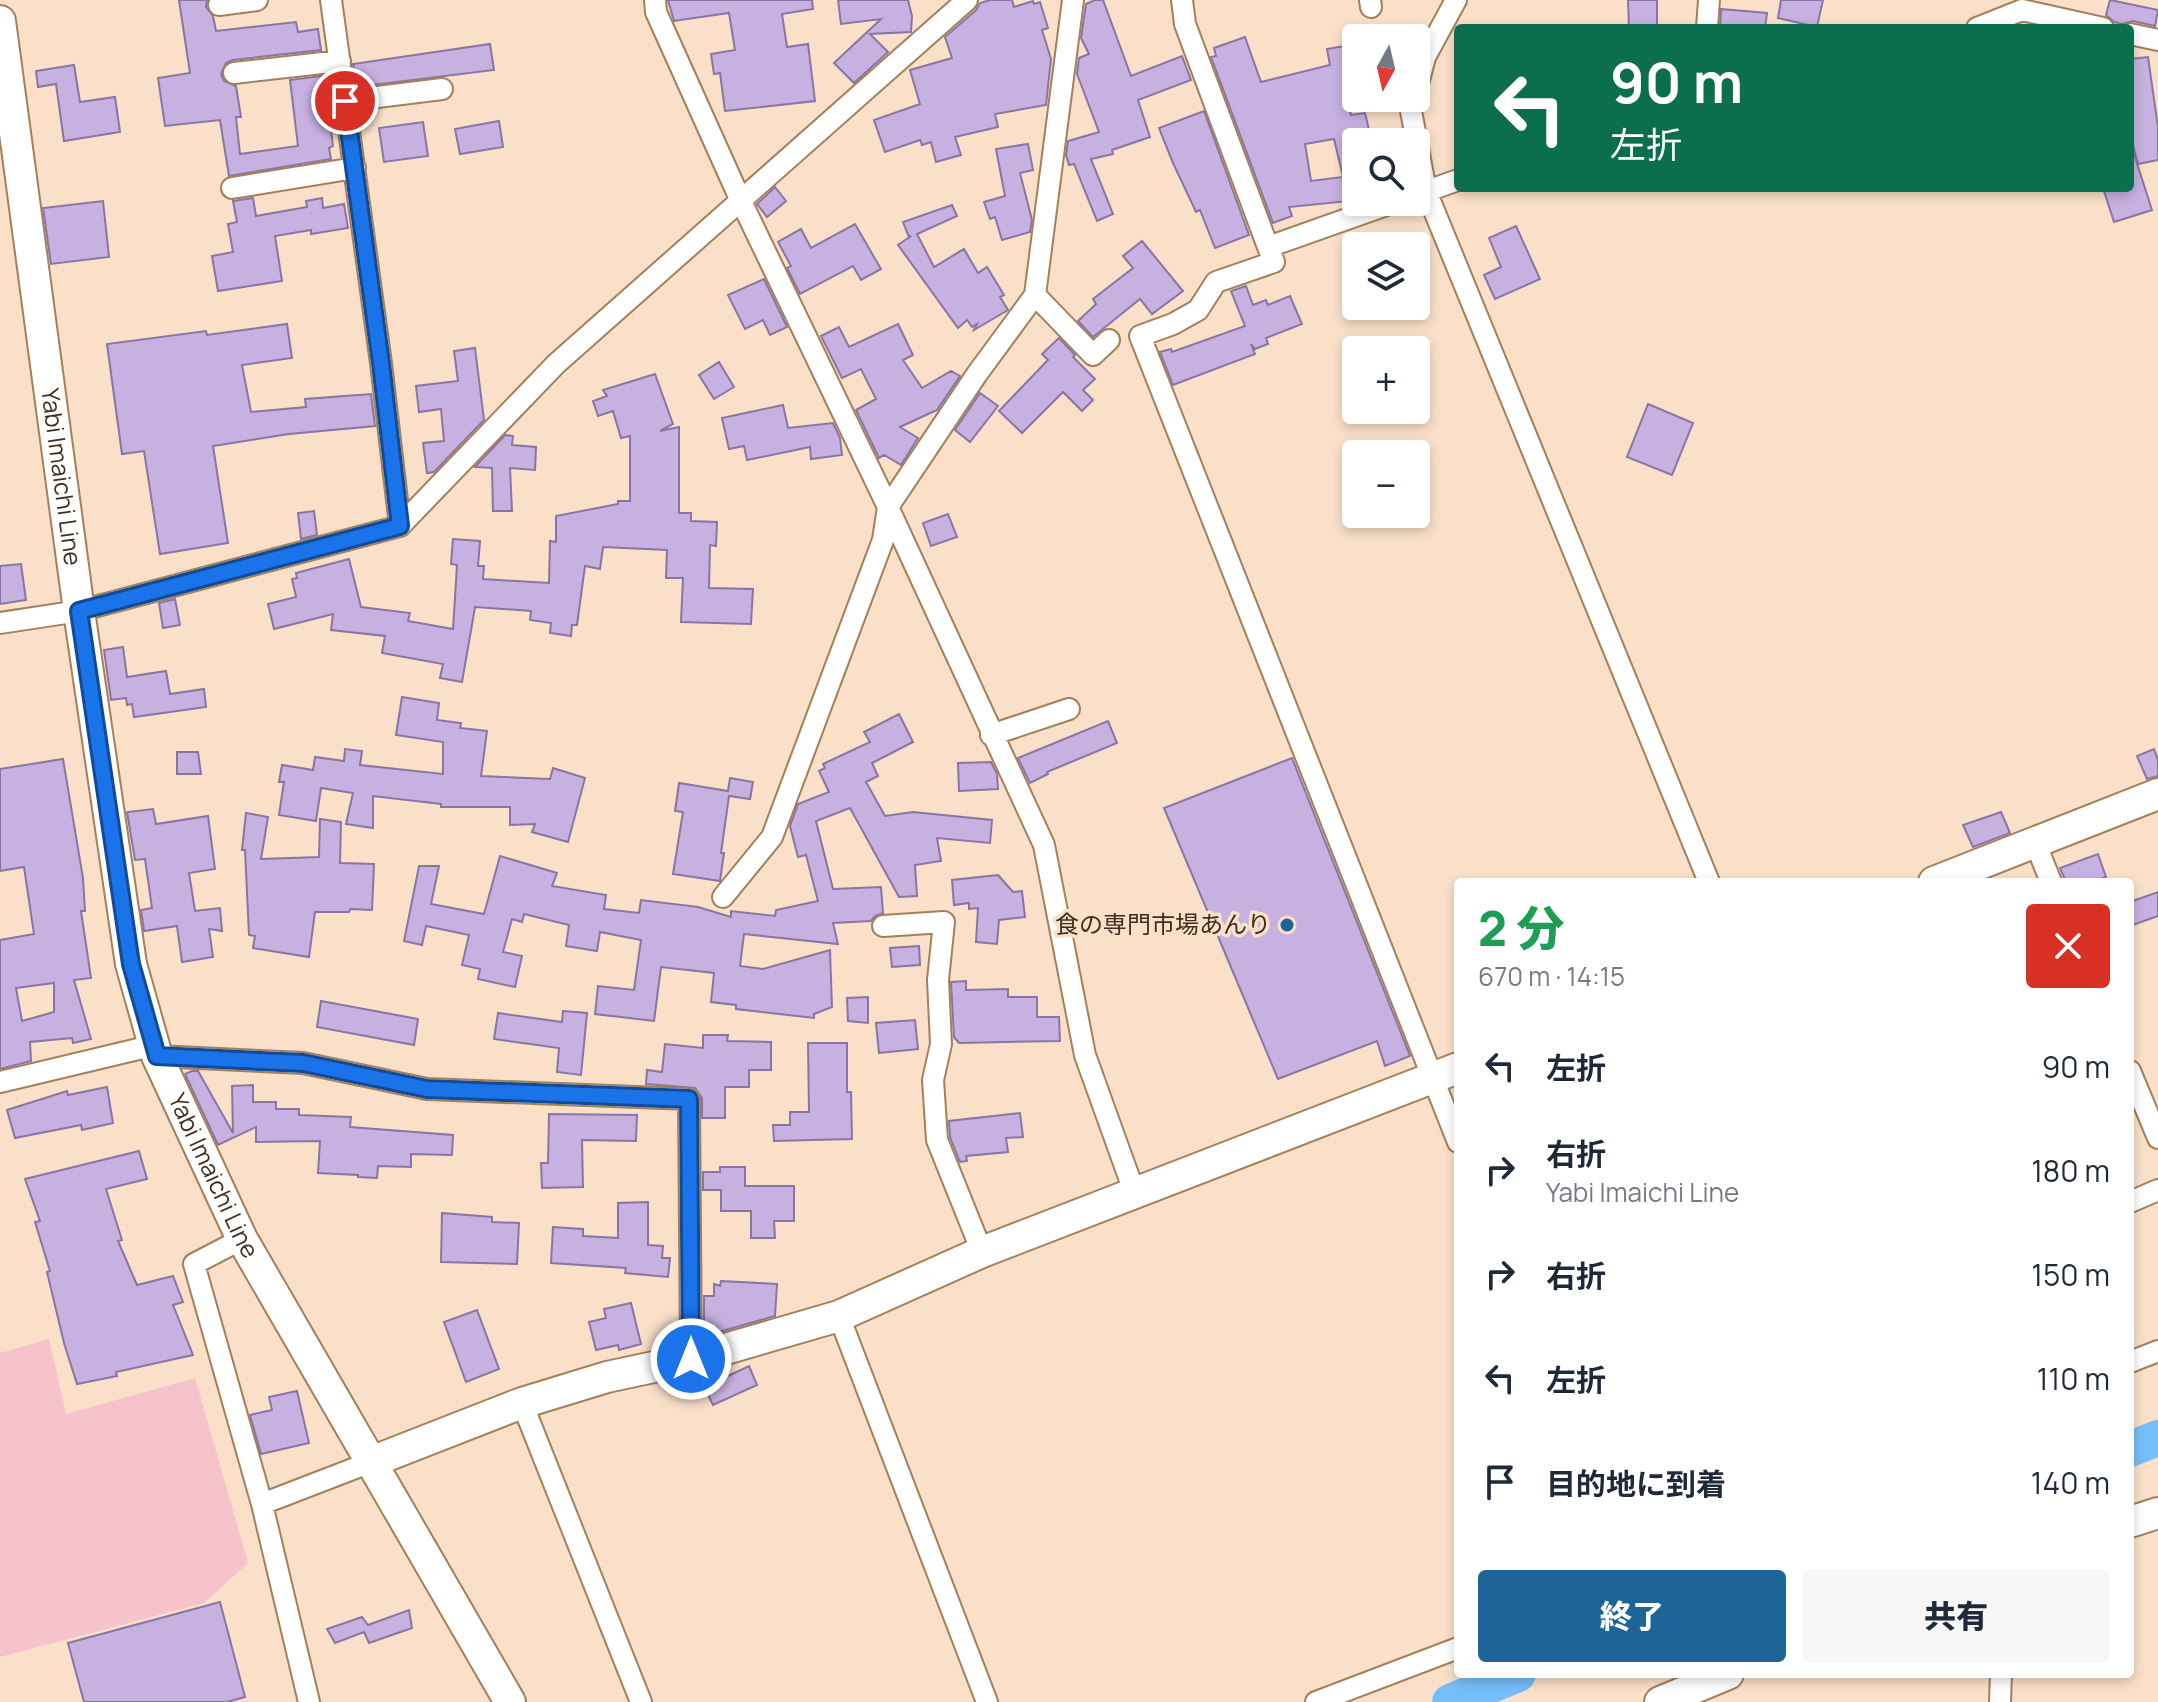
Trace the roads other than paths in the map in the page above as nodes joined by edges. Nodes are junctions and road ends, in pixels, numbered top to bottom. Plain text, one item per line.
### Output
1 (257, 0) edge
2 (331, 0) edge
3 (655, 0) edge
4 (967, 0) edge
5 (1073, 0) edge
6 (1182, 0) edge
7 (1456, 0) edge
8 (1709, 0) edge
9 (219, 5) dead end
10 (0, 21) edge
11 (1707, 24) edge
12 (1987, 24) edge
13 (2085, 24) edge
14 (2134, 35) edge
15 (2158, 40) edge
16 (1430, 48) edge
17 (340, 61) junction
18 (234, 73) dead end
19 (442, 89) dead end
20 (345, 101) junction
21 (355, 168) junction
22 (11, 176) edge
23 (1454, 181) edge
24 (232, 188) dead end
25 (1430, 190) edge
26 (740, 199) junction
27 (1430, 215) edge
28 (1355, 216) edge
29 (1268, 247) junction
30 (1035, 295) junction
31 (1109, 340) dead end
32 (888, 507) junction
33 (400, 526) junction
34 (79, 611) junction
35 (0, 623) edge
36 (1069, 709) dead end
37 (991, 735) junction
38 (2158, 794) edge
39 (2035, 842) junction
40 (1707, 878) edge
41 (1944, 878) edge
42 (2049, 878) edge
43 (723, 897) dead end
44 (883, 926) dead end
45 (156, 1051) junction
46 (1445, 1072) edge
47 (2134, 1081) edge
48 (0, 1082) edge
49 (1454, 1120) edge
50 (2158, 1138) edge
51 (2158, 1190) edge
52 (1135, 1194) junction
53 (2134, 1200) edge
54 (242, 1239) junction
55 (982, 1252) junction
56 (839, 1316) junction
57 (2158, 1351) edge
58 (691, 1359) junction
59 (2134, 1360) edge
60 (522, 1403) junction
61 (371, 1462) junction
62 (262, 1504) junction
63 (2158, 1513) edge
64 (2134, 1521) edge
65 (1454, 1650) edge
66 (1718, 1678) edge
67 (2001, 1678) edge
68 (309, 1702) edge
69 (510, 1702) edge
70 (641, 1702) edge
71 (987, 1702) edge
72 (1316, 1702) edge
73 (1660, 1702) edge
74 (2000, 1702) edge

1 - 9 street
2 - 17 street
3 - 26 street
4 - 26 street
5 - 30 street
6 - 29 street
7 - 16 street
8 - 11 street
10 - 22 main road, Yabi Imaichi Line
12 - 13 street
14 - 15 street
17 - 18 street
17 - 20 street
19 - 20 street
20 - 21 street
21 - 24 street
21 - 33 street
22 - 34 main road, Yabi Imaichi Line
23 - 25 street
26 - 32 street
26 - 33 street
27 - 40 street
28 - 29 street
29 - 46 street
30 - 31 street
30 - 32 street
32 - 37 street
32 - 43 street
33 - 34 street
34 - 35 street
34 - 45 main road, Yabi Imaichi Line
36 - 37 street
37 - 52 street
38 - 39 main road
39 - 41 main road
39 - 42 street
44 - 55 street
45 - 48 street
45 - 54 main road, Yabi Imaichi Line
45 - 58 street
46 - 49 street
46 - 52 main road
47 - 50 street
51 - 53 street
52 - 55 main road
54 - 61 main road, Yabi Imaichi Line
54 - 62 street
55 - 56 main road
56 - 58 main road
56 - 71 street
57 - 59 street
58 - 60 main road
60 - 61 main road
60 - 70 street
61 - 62 street
61 - 69 main road, Yabi Imaichi Line
62 - 68 street
63 - 64 main road
65 - 72 street
66 - 73 main road
67 - 74 street

